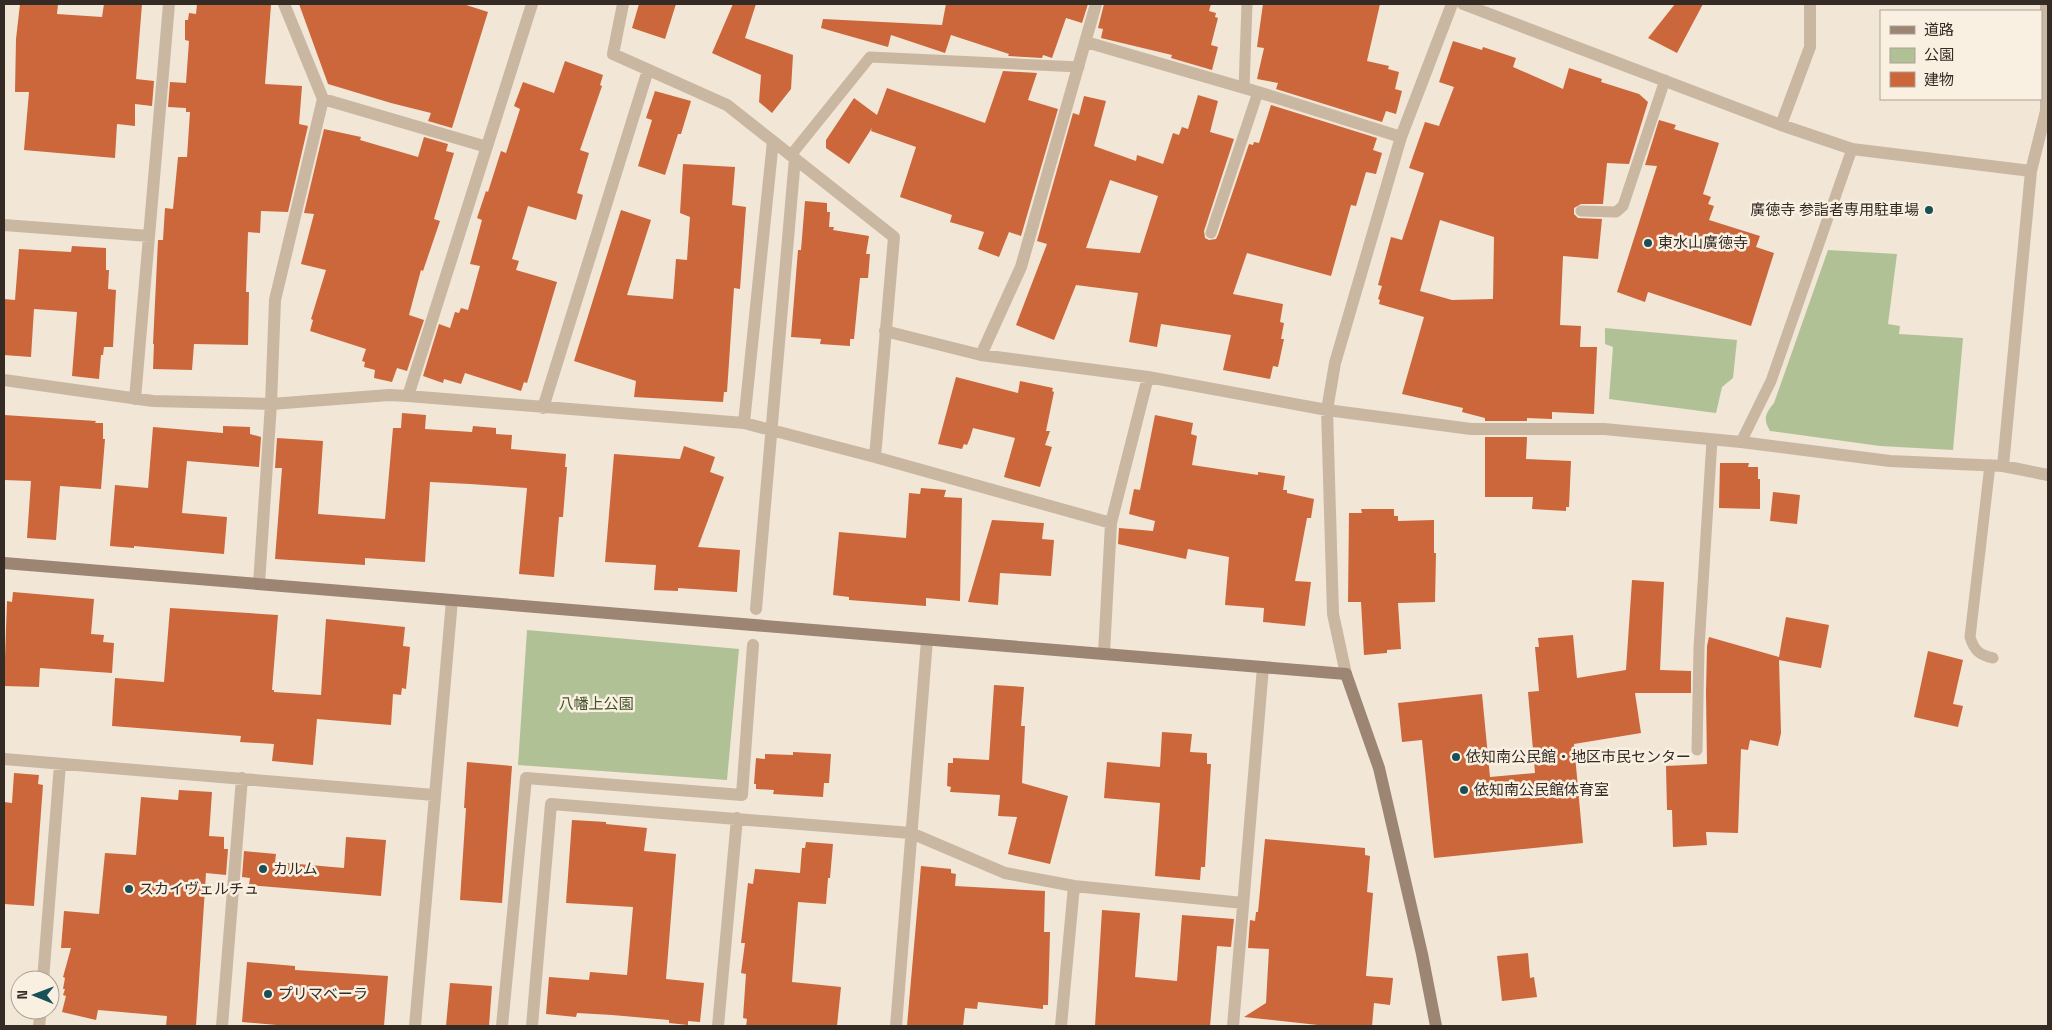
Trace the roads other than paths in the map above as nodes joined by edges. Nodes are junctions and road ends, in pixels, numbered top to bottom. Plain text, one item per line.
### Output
1 (169, 4) edge
2 (284, 4) edge
3 (532, 4) edge
4 (623, 4) edge
5 (1096, 4) edge
6 (1247, 4) edge
7 (1452, 4) edge
8 (1463, 4) edge
9 (1810, 4) edge
10 (2046, 4) edge
11 (1086, 42) junction
12 (1079, 67) junction
13 (648, 70) junction
14 (1665, 80) junction
15 (1244, 88) junction
16 (1258, 92) junction
17 (323, 99) junction
18 (2047, 111) edge
19 (1781, 125) junction
20 (1401, 137) junction
21 (772, 141) junction
22 (487, 146) junction
23 (1852, 150) junction
24 (793, 157) junction
25 (2031, 171) junction
26 (1581, 211) dead end
27 (4, 225) edge
28 (1211, 233) dead end
29 (149, 236) junction
30 (884, 331) junction
31 (981, 355) junction
32 (1148, 377) junction
33 (4, 380) edge
34 (408, 396) junction
35 (136, 399) junction
36 (271, 404) junction
37 (543, 408) junction
38 (1327, 410) junction
39 (744, 423) junction
40 (771, 431) junction
41 (1712, 440) junction
42 (1742, 442) junction
43 (875, 457) junction
44 (1990, 465) junction
45 (2003, 466) junction
46 (2048, 474) edge
47 (1111, 523) junction
48 (4, 563) edge
49 (258, 584) junction
50 (452, 600) junction
51 (756, 609) dead end
52 (927, 640) junction
53 (753, 644) dead end
54 (1104, 653) junction
55 (1993, 658) dead end
56 (1263, 667) junction
57 (1346, 674) junction
58 (1697, 750) dead end
59 (4, 759) edge
60 (60, 764) junction
61 (242, 778) junction
62 (434, 794) junction
63 (737, 818) junction
64 (911, 834) junction
65 (1074, 886) junction
66 (1244, 903) junction
67 (44, 970) edge
68 (222, 1026) edge
69 (414, 1026) edge
70 (502, 1026) edge
71 (532, 1026) edge
72 (718, 1026) edge
73 (896, 1026) edge
74 (1061, 1026) edge
75 (1233, 1026) edge
76 (1436, 1026) edge

1 - 29 street
2 - 17 street
3 - 22 street
4 - 13 street
5 - 11 street
6 - 15 lane
7 - 20 street
8 - 14 street
9 - 19 street
10 - 18 street
11 - 12 street
11 - 15 street
12 - 24 lane
12 - 31 street
13 - 21 street
13 - 37 street
14 - 19 street
14 - 26 lane
15 - 16 street
16 - 20 street
16 - 28 lane
17 - 22 street
17 - 36 street
18 - 25 street
19 - 23 street
20 - 38 street
21 - 24 street
21 - 39 street
22 - 34 street
23 - 25 street
23 - 42 lane
24 - 30 street
24 - 40 street
25 - 45 street
27 - 29 street
29 - 35 street
30 - 31 street
30 - 43 street
31 - 32 street
32 - 38 street
32 - 47 street
33 - 35 street
34 - 36 street
34 - 37 street
35 - 36 street
36 - 49 street
37 - 39 street
38 - 41 street
38 - 57 street
39 - 40 street
40 - 43 street
40 - 51 street
41 - 42 street
41 - 58 lane
42 - 44 street
43 - 47 street
44 - 45 street
44 - 55 lane
45 - 46 street
47 - 54 street
48 - 49 street
49 - 50 street
50 - 52 street
50 - 62 street
52 - 54 street
52 - 64 street
53 - 70 street
54 - 56 street
56 - 57 street
56 - 66 street
57 - 76 street
59 - 60 street
60 - 61 street
60 - 67 street
61 - 62 street
61 - 68 street
62 - 69 street
63 - 64 street
63 - 71 street
63 - 72 street
64 - 65 street
64 - 73 street
65 - 66 street
65 - 74 street
66 - 75 street

